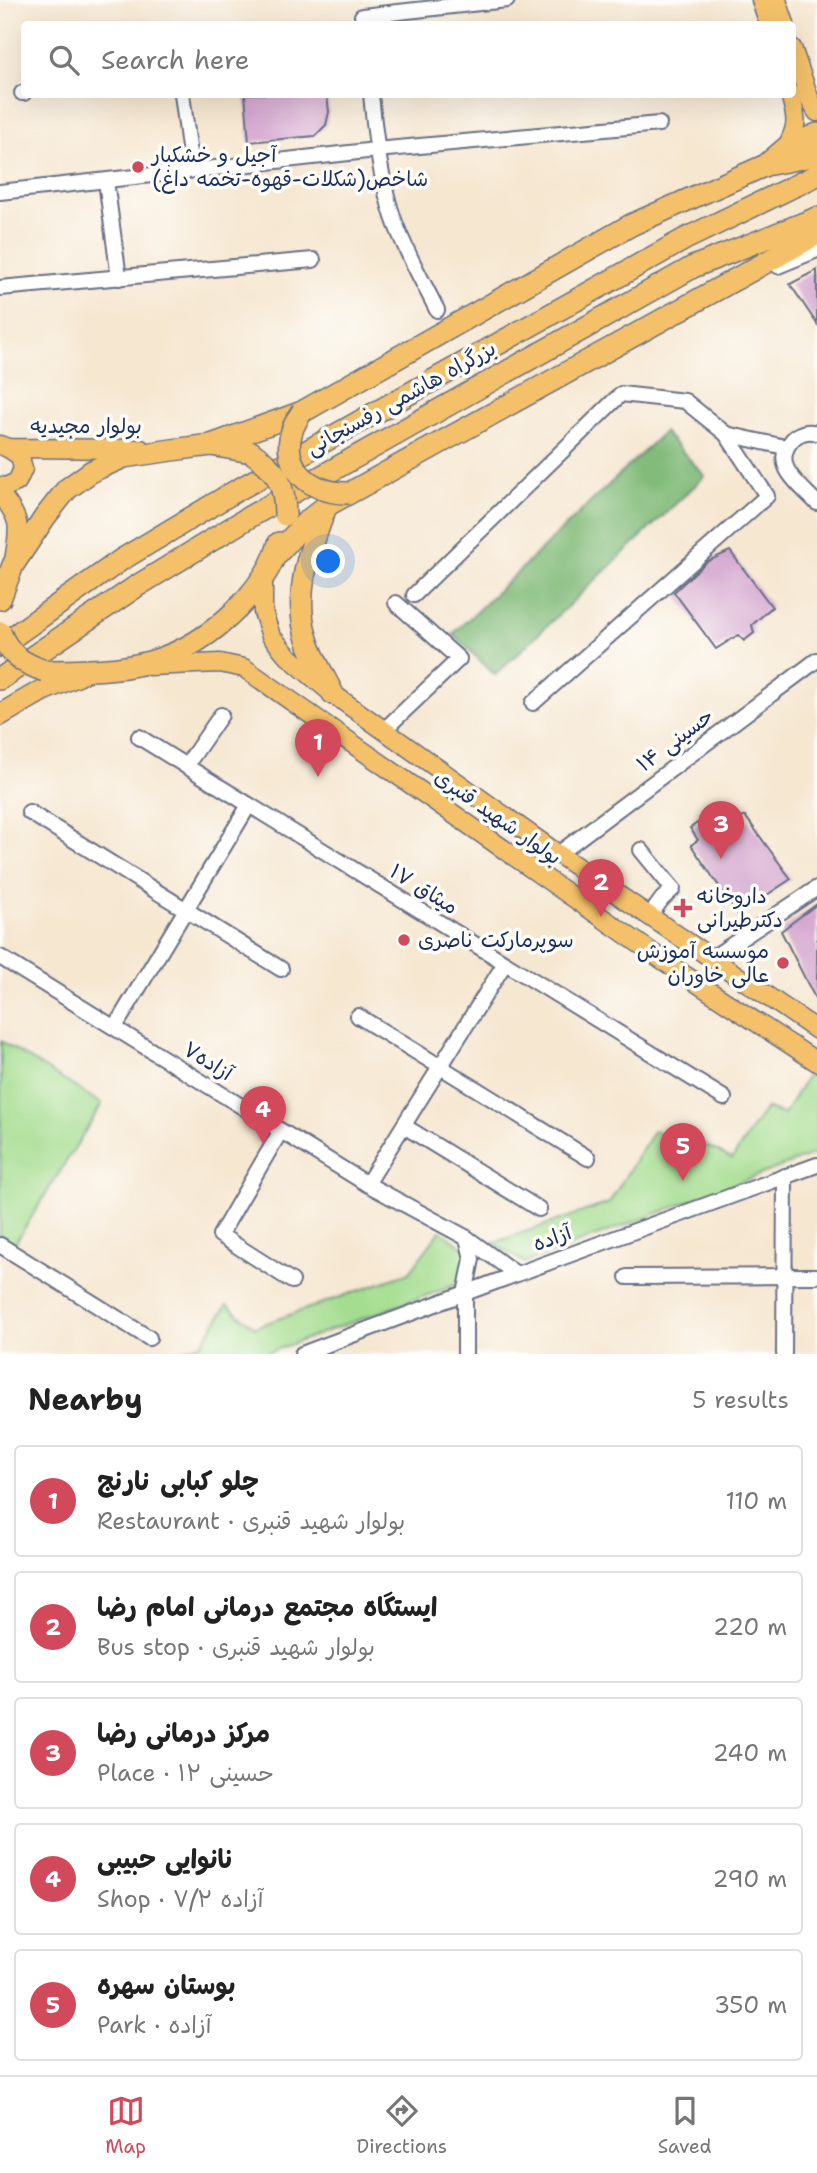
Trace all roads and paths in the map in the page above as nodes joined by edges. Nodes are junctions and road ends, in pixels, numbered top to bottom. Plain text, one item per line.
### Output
1 (360, 0) edge
2 (508, 0) edge
3 (761, 0) edge
4 (777, 0) edge
5 (363, 20) edge
6 (768, 21) edge
7 (784, 21) edge
8 (796, 57) edge
9 (183, 98) edge
10 (370, 98) edge
11 (791, 98) edge
12 (817, 112) edge
13 (659, 124) dead end
14 (817, 134) edge
15 (786, 148) junction
16 (376, 150) junction
17 (817, 155) edge
18 (765, 165) junction
19 (192, 170) junction
20 (817, 175) edge
21 (106, 181) junction
22 (0, 192) edge
23 (817, 218) edge
24 (817, 234) edge
25 (817, 250) edge
26 (313, 260) dead end
27 (119, 278) junction
28 (0, 288) edge
29 (702, 298) junction
30 (437, 310) dead end
31 (302, 412) junction
32 (815, 430) edge
33 (726, 434) junction
34 (211, 445) junction
35 (4, 447) edge
36 (785, 447) junction
37 (172, 450) junction
38 (798, 482) junction
39 (817, 484) edge
40 (0, 486) edge
41 (349, 493) junction
42 (0, 494) edge
43 (817, 503) edge
44 (326, 506) junction
45 (276, 555) junction
46 (13, 565) junction
47 (263, 576) junction
48 (1, 592) edge
49 (414, 595) dead end
50 (396, 603) dead end
51 (0, 632) edge
52 (0, 646) edge
53 (817, 660) edge
54 (136, 667) junction
55 (90, 671) junction
56 (0, 679) edge
57 (333, 694) junction
58 (533, 703) dead end
59 (0, 715) edge
60 (221, 715) dead end
61 (384, 730) junction
62 (139, 737) dead end
63 (186, 766) junction
64 (249, 805) junction
65 (29, 812) dead end
66 (641, 850) dead end
67 (558, 854) junction
68 (543, 877) junction
69 (817, 888) edge
70 (185, 909) junction
71 (652, 918) junction
72 (0, 957) edge
73 (712, 958) junction
74 (505, 963) junction
75 (281, 969) dead end
76 (358, 1016) dead end
77 (814, 1023) edge
78 (115, 1027) junction
79 (817, 1062) edge
80 (440, 1067) junction
81 (724, 1098) dead end
82 (404, 1126) junction
83 (280, 1132) junction
84 (588, 1158) dead end
85 (817, 1165) edge
86 (785, 1176) junction
87 (367, 1184) junction
88 (539, 1209) dead end
89 (467, 1238) junction
90 (0, 1245) edge
91 (515, 1273) junction
92 (784, 1276) junction
93 (817, 1276) edge
94 (627, 1277) dead end
95 (292, 1281) dead end
96 (465, 1294) junction
97 (149, 1338) dead end
98 (302, 1354) edge
99 (465, 1354) edge
100 (784, 1354) edge

1 - 5 street
2 - 5 street
3 - 6 main road
4 - 7 main road
8 - 12 main road
9 - 19 street
10 - 16 street
11 - 15 main road
13 - 16 street
14 - 15 highway
15 - 18 highway
16 - 19 street
16 - 30 street
17 - 18 highway
18 - 31 highway
19 - 21 street
20 - 52 highway, بزرگراه هاشمی رفسنجانی
21 - 22 street
21 - 27 street
23 - 56 highway, بزرگراه هاشمی رفسنجانی
24 - 29 highway
25 - 29 street
26 - 27 street
27 - 28 street
29 - 41 highway
31 - 34 highway
31 - 41 highway, bridge
32 - 36 street
33 - 36 street
33 - 49 street
33 - 58 street
34 - 37 highway
34 - 45 highway, bridge
35 - 37 main road, بولوار مجیدیه
35 - 40 main road
36 - 38 street
37 - 46 highway
38 - 39 street
38 - 43 street
41 - 44 highway
42 - 46 main road
44 - 45 highway
44 - 57 highway
45 - 47 highway
46 - 48 highway
47 - 54 highway
47 - 57 main road, بولوار شهید قنبری
50 - 61 street
51 - 55 highway, bridge
53 - 67 street, حسینی ۱۴
54 - 55 highway
54 - 68 main road, بولوار شهید قنبری
55 - 59 highway
57 - 61 main road, بولوار شهید قنبری
60 - 63 street
61 - 67 main road, بولوار شهید قنبری
62 - 63 street, میثاق ۱۷
63 - 64 street, میثاق ۱۷
64 - 70 street
64 - 74 street, میثاق ۱۷
65 - 70 street
66 - 71 street
67 - 68 main road
67 - 71 main road, بولوار شهید قنبری
68 - 79 main road, بولوار شهید قنبری
69 - 73 street
70 - 75 street
70 - 78 street
71 - 73 main road, بولوار شهید قنبری
72 - 78 street, آزاده۷
73 - 77 main road, بولوار شهید قنبری
74 - 80 street
74 - 81 street, میثاق ۱۷
76 - 80 street
78 - 83 street, آزاده۷
80 - 82 street
80 - 84 street
82 - 87 street
82 - 88 street
83 - 87 street, آزاده۷
83 - 95 street
85 - 86 street, آزاده
86 - 91 street, آزاده
86 - 92 street
87 - 89 street, آزاده۷
89 - 91 street, آزاده۷
89 - 96 street
90 - 97 street
91 - 96 street, آزاده
92 - 93 street
92 - 94 street
92 - 100 street
96 - 98 street, آزاده
96 - 99 street

